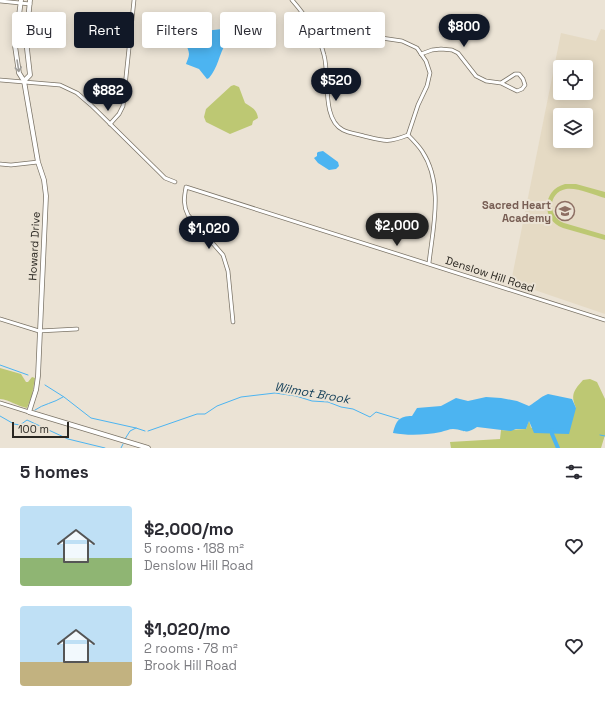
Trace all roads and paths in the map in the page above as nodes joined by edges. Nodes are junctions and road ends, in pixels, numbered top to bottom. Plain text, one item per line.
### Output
1 (134, 0) edge
2 (292, 0) edge
3 (0, 1) edge
4 (21, 2) edge
5 (30, 2) edge
6 (303, 12) edge
7 (385, 38) edge
8 (321, 48) edge
9 (421, 54) junction
10 (0, 80) edge
11 (24, 81) junction
12 (502, 83) junction
13 (110, 124) junction
14 (408, 135) junction
15 (38, 162) junction
16 (0, 164) edge
17 (175, 182) dead end
18 (429, 263) junction
19 (0, 319) edge
20 (605, 320) edge
21 (233, 322) dead end
22 (77, 329) dead end
23 (40, 331) junction
24 (0, 403) edge
25 (29, 412) junction
26 (148, 448) edge

1 - 13 street
2 - 6 street
3 - 4 street
4 - 5 street
4 -> 11 street, Howard Drive
5 - 11 street, Howard Drive
7 - 9 street
8 - 14 street
9 - 12 street
9 - 14 street
10 - 11 street
11 - 13 street
11 - 15 street, Howard Drive
12 - 12 street
13 - 17 street
14 - 18 street
15 - 16 street
15 - 23 street, Howard Drive
18 - 20 street, Denslow Hill Road
18 - 21 street, Denslow Hill Road
19 - 23 street
22 - 23 street
23 - 25 street, Howard Drive
24 - 25 street
25 - 26 street

